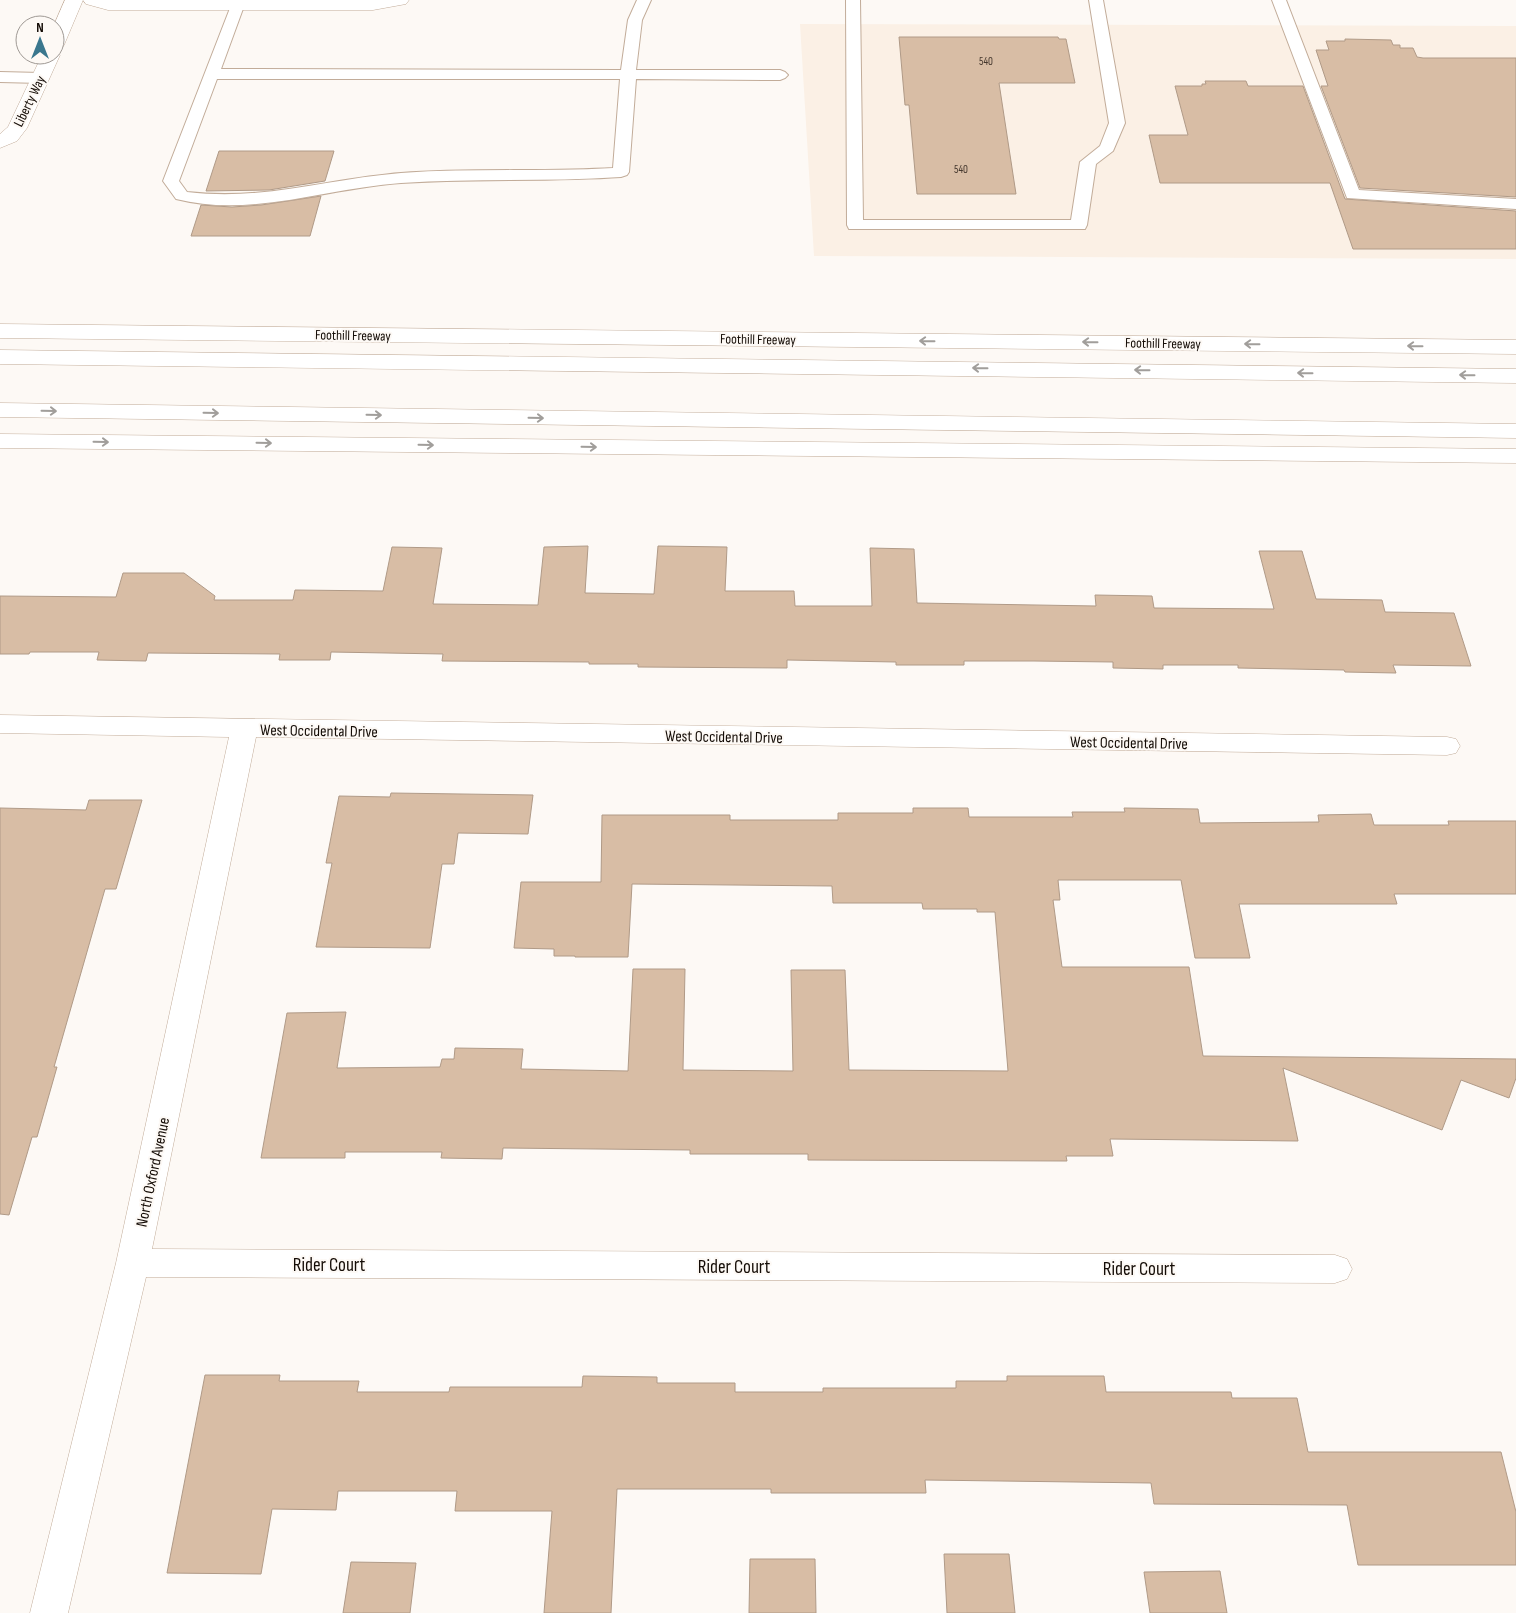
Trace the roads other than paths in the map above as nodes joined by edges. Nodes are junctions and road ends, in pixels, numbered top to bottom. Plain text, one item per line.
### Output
1 (74, 0) edge
2 (92, 0) edge
3 (400, 0) edge
4 (644, 0) edge
5 (853, 0) edge
6 (1096, 0) edge
7 (1279, 0) edge
8 (237, 6) junction
9 (65, 21) edge
10 (47, 65) edge
11 (212, 74) junction
12 (630, 75) junction
13 (780, 75) dead end
14 (0, 77) edge
15 (41, 78) junction
16 (1, 142) edge
17 (1516, 204) edge
18 (0, 331) edge
19 (1516, 346) edge
20 (0, 358) edge
21 (1516, 376) edge
22 (0, 410) edge
23 (1516, 431) edge
24 (0, 441) edge
25 (1516, 456) edge
26 (0, 724) edge
27 (244, 729) junction
28 (1447, 746) dead end
29 (133, 1263) junction
30 (1335, 1269) dead end
31 (50, 1613) edge

1 - 9 main road
2 - 8 main road
3 - 8 main road
4 - 12 lane
5 - 6 lane
7 - 17 lane
8 - 11 lane
10 - 15 main road, Liberty Way
11 - 12 lane
11 - 12 lane
12 - 13 lane
14 - 15 lane
15 - 16 main road, Liberty Way
19 -> 18 main road, Foothill Freeway
21 -> 20 main road
22 -> 23 main road
24 -> 25 main road
26 - 27 main road, West Occidental Drive
27 - 28 main road, West Occidental Drive
27 - 29 main road, North Oxford Avenue
29 - 30 main road, Rider Court
29 - 31 main road, North Oxford Avenue

